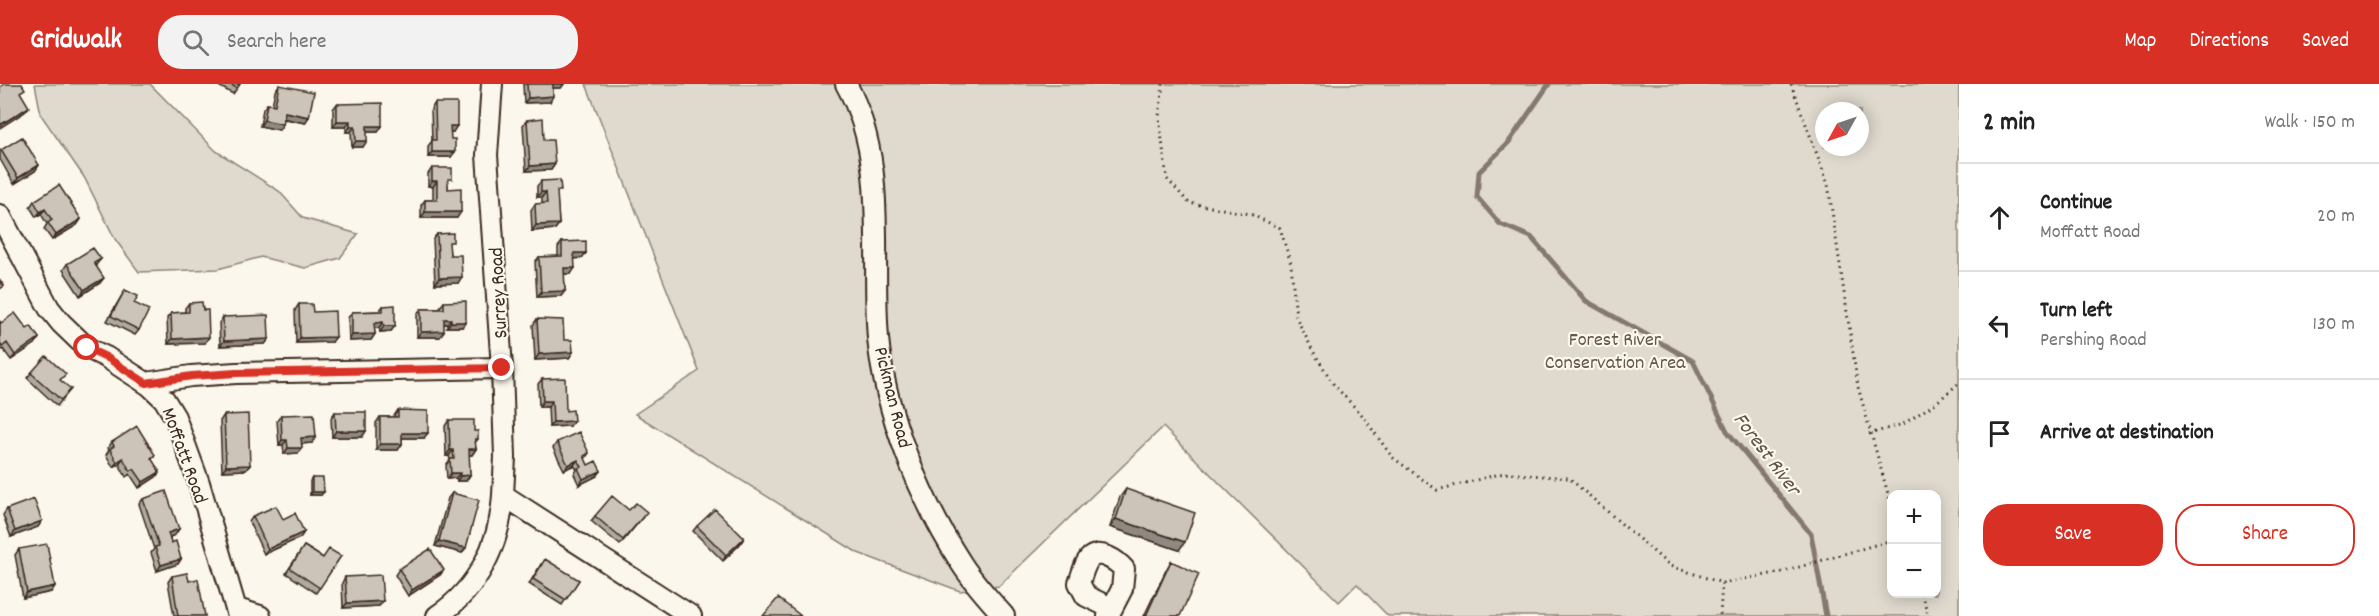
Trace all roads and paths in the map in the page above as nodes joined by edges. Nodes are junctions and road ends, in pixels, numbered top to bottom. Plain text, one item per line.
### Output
1 (492, 84) edge
2 (846, 84) edge
3 (1163, 84) edge
4 (1791, 84) edge
5 (0, 215) edge
6 (502, 368) junction
7 (146, 383) junction
8 (1959, 384) edge
9 (1869, 434) junction
10 (1887, 492) edge
11 (503, 495) junction
12 (1887, 541) edge
13 (1722, 583) junction
14 (1922, 598) edge
15 (237, 613) edge
16 (260, 616) edge
17 (437, 616) edge
18 (691, 616) edge
19 (1004, 616) edge
20 (1720, 616) edge
21 (1929, 616) edge

1 - 6 street, Surrey Road
2 - 19 street, Pickman Road
3 - 13 path
4 - 9 path
5 - 7 street, Moffatt Road
6 - 7 street
6 - 11 street, Surrey Road
7 - 15 street, Moffatt Road
8 - 9 path
9 - 10 path
11 - 17 street, Surrey Road
11 - 18 street
12 - 13 path
13 - 20 path
14 - 21 path
15 - 16 street

